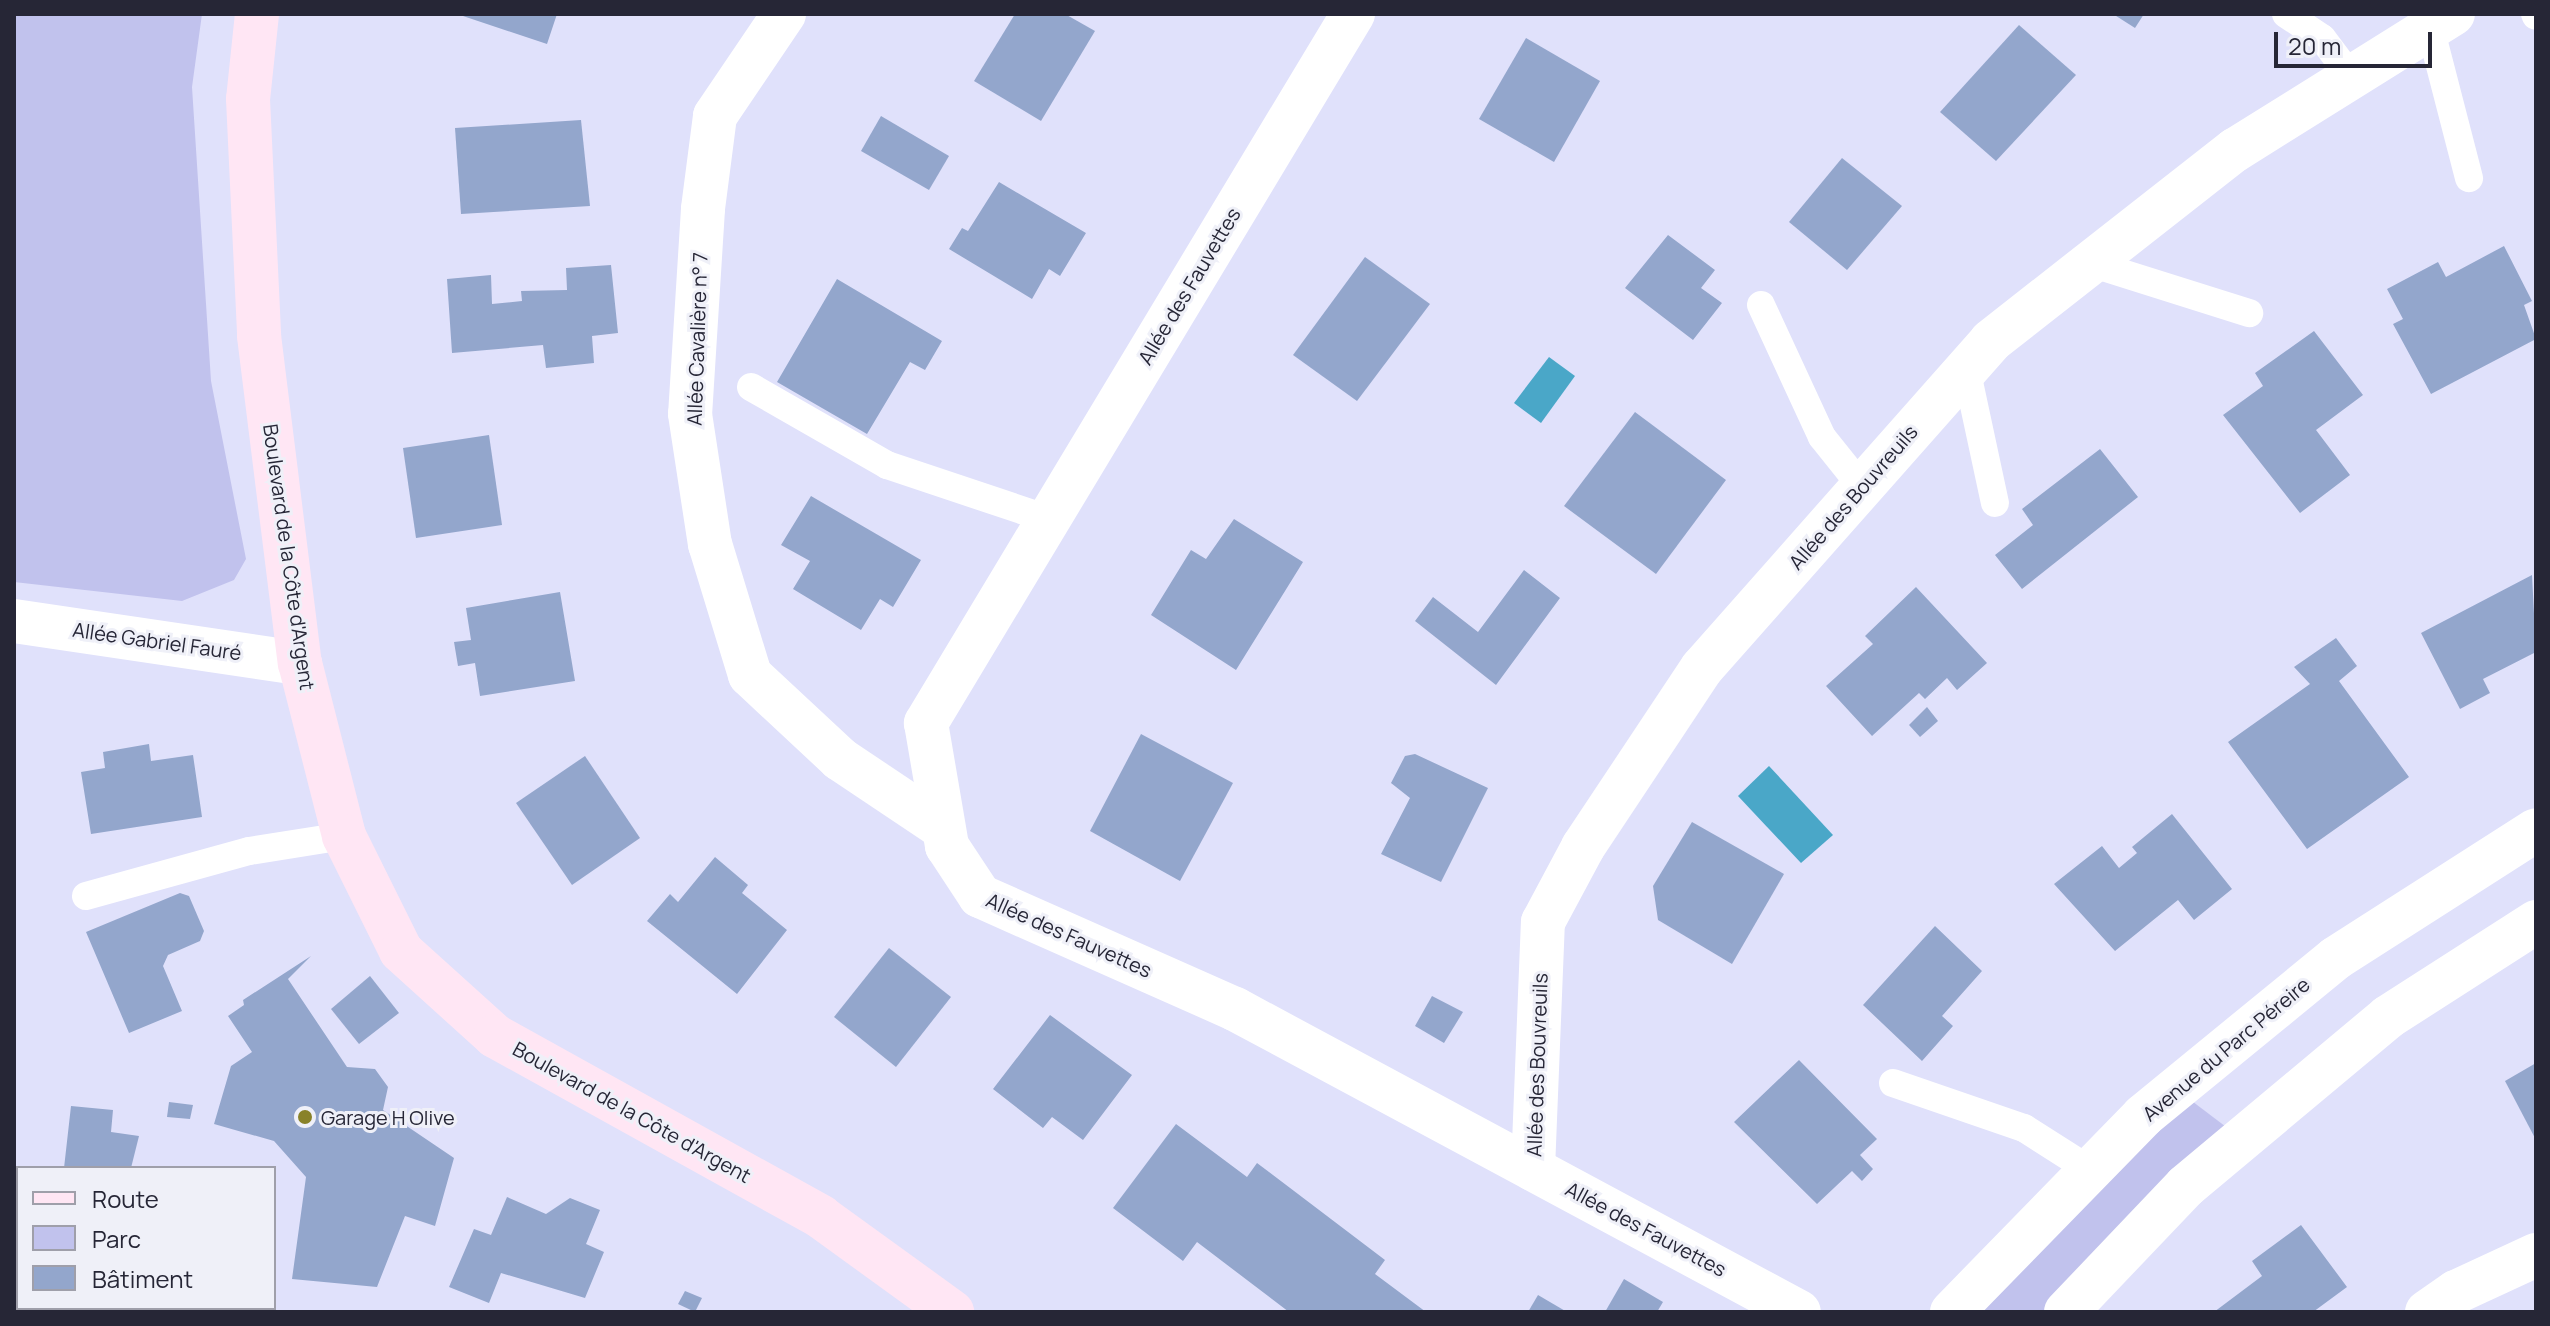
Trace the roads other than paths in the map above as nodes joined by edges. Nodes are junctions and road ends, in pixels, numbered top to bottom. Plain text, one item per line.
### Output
1 (257, 14) edge
2 (784, 14) edge
3 (1353, 14) edge
4 (2286, 14) edge
5 (2450, 21) edge
6 (2352, 78) junction
7 (2469, 178) dead end
8 (2090, 263) junction
9 (1761, 305) dead end
10 (2249, 313) dead end
11 (1966, 368) junction
12 (751, 387) dead end
13 (1862, 487) junction
14 (1995, 503) dead end
15 (1048, 519) junction
16 (14, 621) edge
17 (300, 663) junction
18 (940, 826) junction
19 (2536, 830) edge
20 (344, 836) junction
21 (86, 896) dead end
22 (2536, 922) edge
23 (1893, 1083) dead end
24 (1533, 1169) junction
25 (2090, 1170) junction
26 (2536, 1255) edge
27 (952, 1312) edge
28 (1799, 1312) edge
29 (1952, 1312) edge
30 (2066, 1312) edge
31 (2427, 1312) edge

1 - 17 main road, Boulevard de la Côte d'Argent
2 - 18 street, Allée Cavalière n° 7
3 - 15 street, Allée des Fauvettes
4 - 6 lane
5 - 6 street, Allée des Bouvreuils
5 - 7 lane
6 - 8 street, Allée des Bouvreuils
8 - 10 lane
8 - 11 street, Allée des Bouvreuils
9 - 13 lane
11 - 13 street, Allée des Bouvreuils
11 - 14 lane
12 - 15 lane
13 - 24 street, Allée des Bouvreuils
15 - 18 street, Allée des Fauvettes
16 - 17 street, Allée Gabriel Fauré
17 - 20 main road, Boulevard de la Côte d'Argent
18 - 24 street, Allée des Fauvettes
19 - 25 street, Avenue du Parc Péreire
20 - 21 lane
20 - 27 main road, Boulevard de la Côte d'Argent
22 - 30 street
23 - 25 lane
24 - 28 street, Allée des Fauvettes
25 - 29 street, Avenue du Parc Péreire
26 - 31 street

